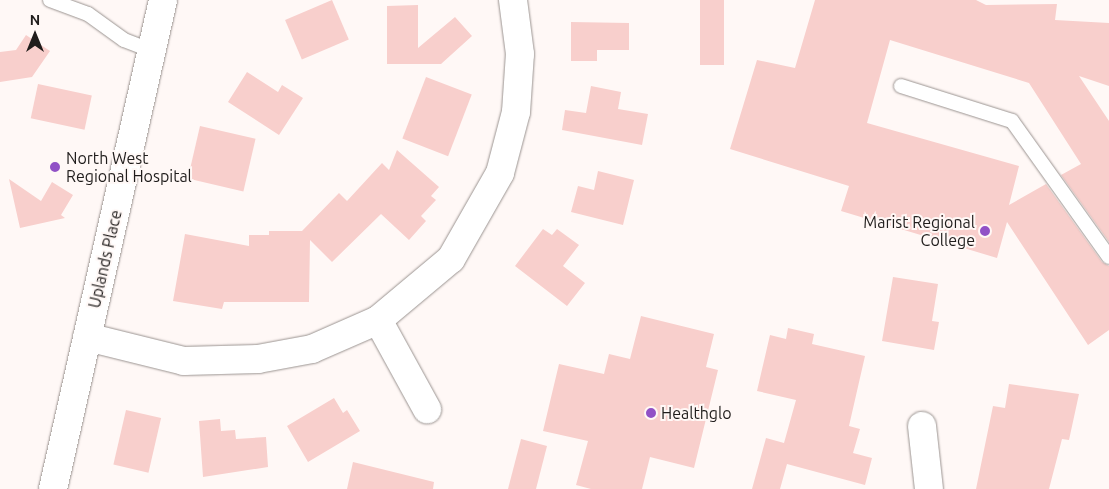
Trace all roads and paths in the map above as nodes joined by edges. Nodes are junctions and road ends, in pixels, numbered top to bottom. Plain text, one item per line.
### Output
1 (50, 0) edge
2 (163, 0) edge
3 (514, 0) edge
4 (152, 51) junction
5 (900, 86) dead end
6 (1109, 257) edge
7 (378, 320) junction
8 (87, 337) junction
9 (426, 409) dead end
10 (922, 426) dead end
11 (53, 489) edge
12 (929, 489) edge

1 - 4 lane
2 - 4 street, Uplands Place
3 - 7 street
4 - 8 street, Uplands Place
5 - 6 lane
7 - 8 street
7 - 9 street
8 - 11 street, Uplands Place
10 - 12 street

